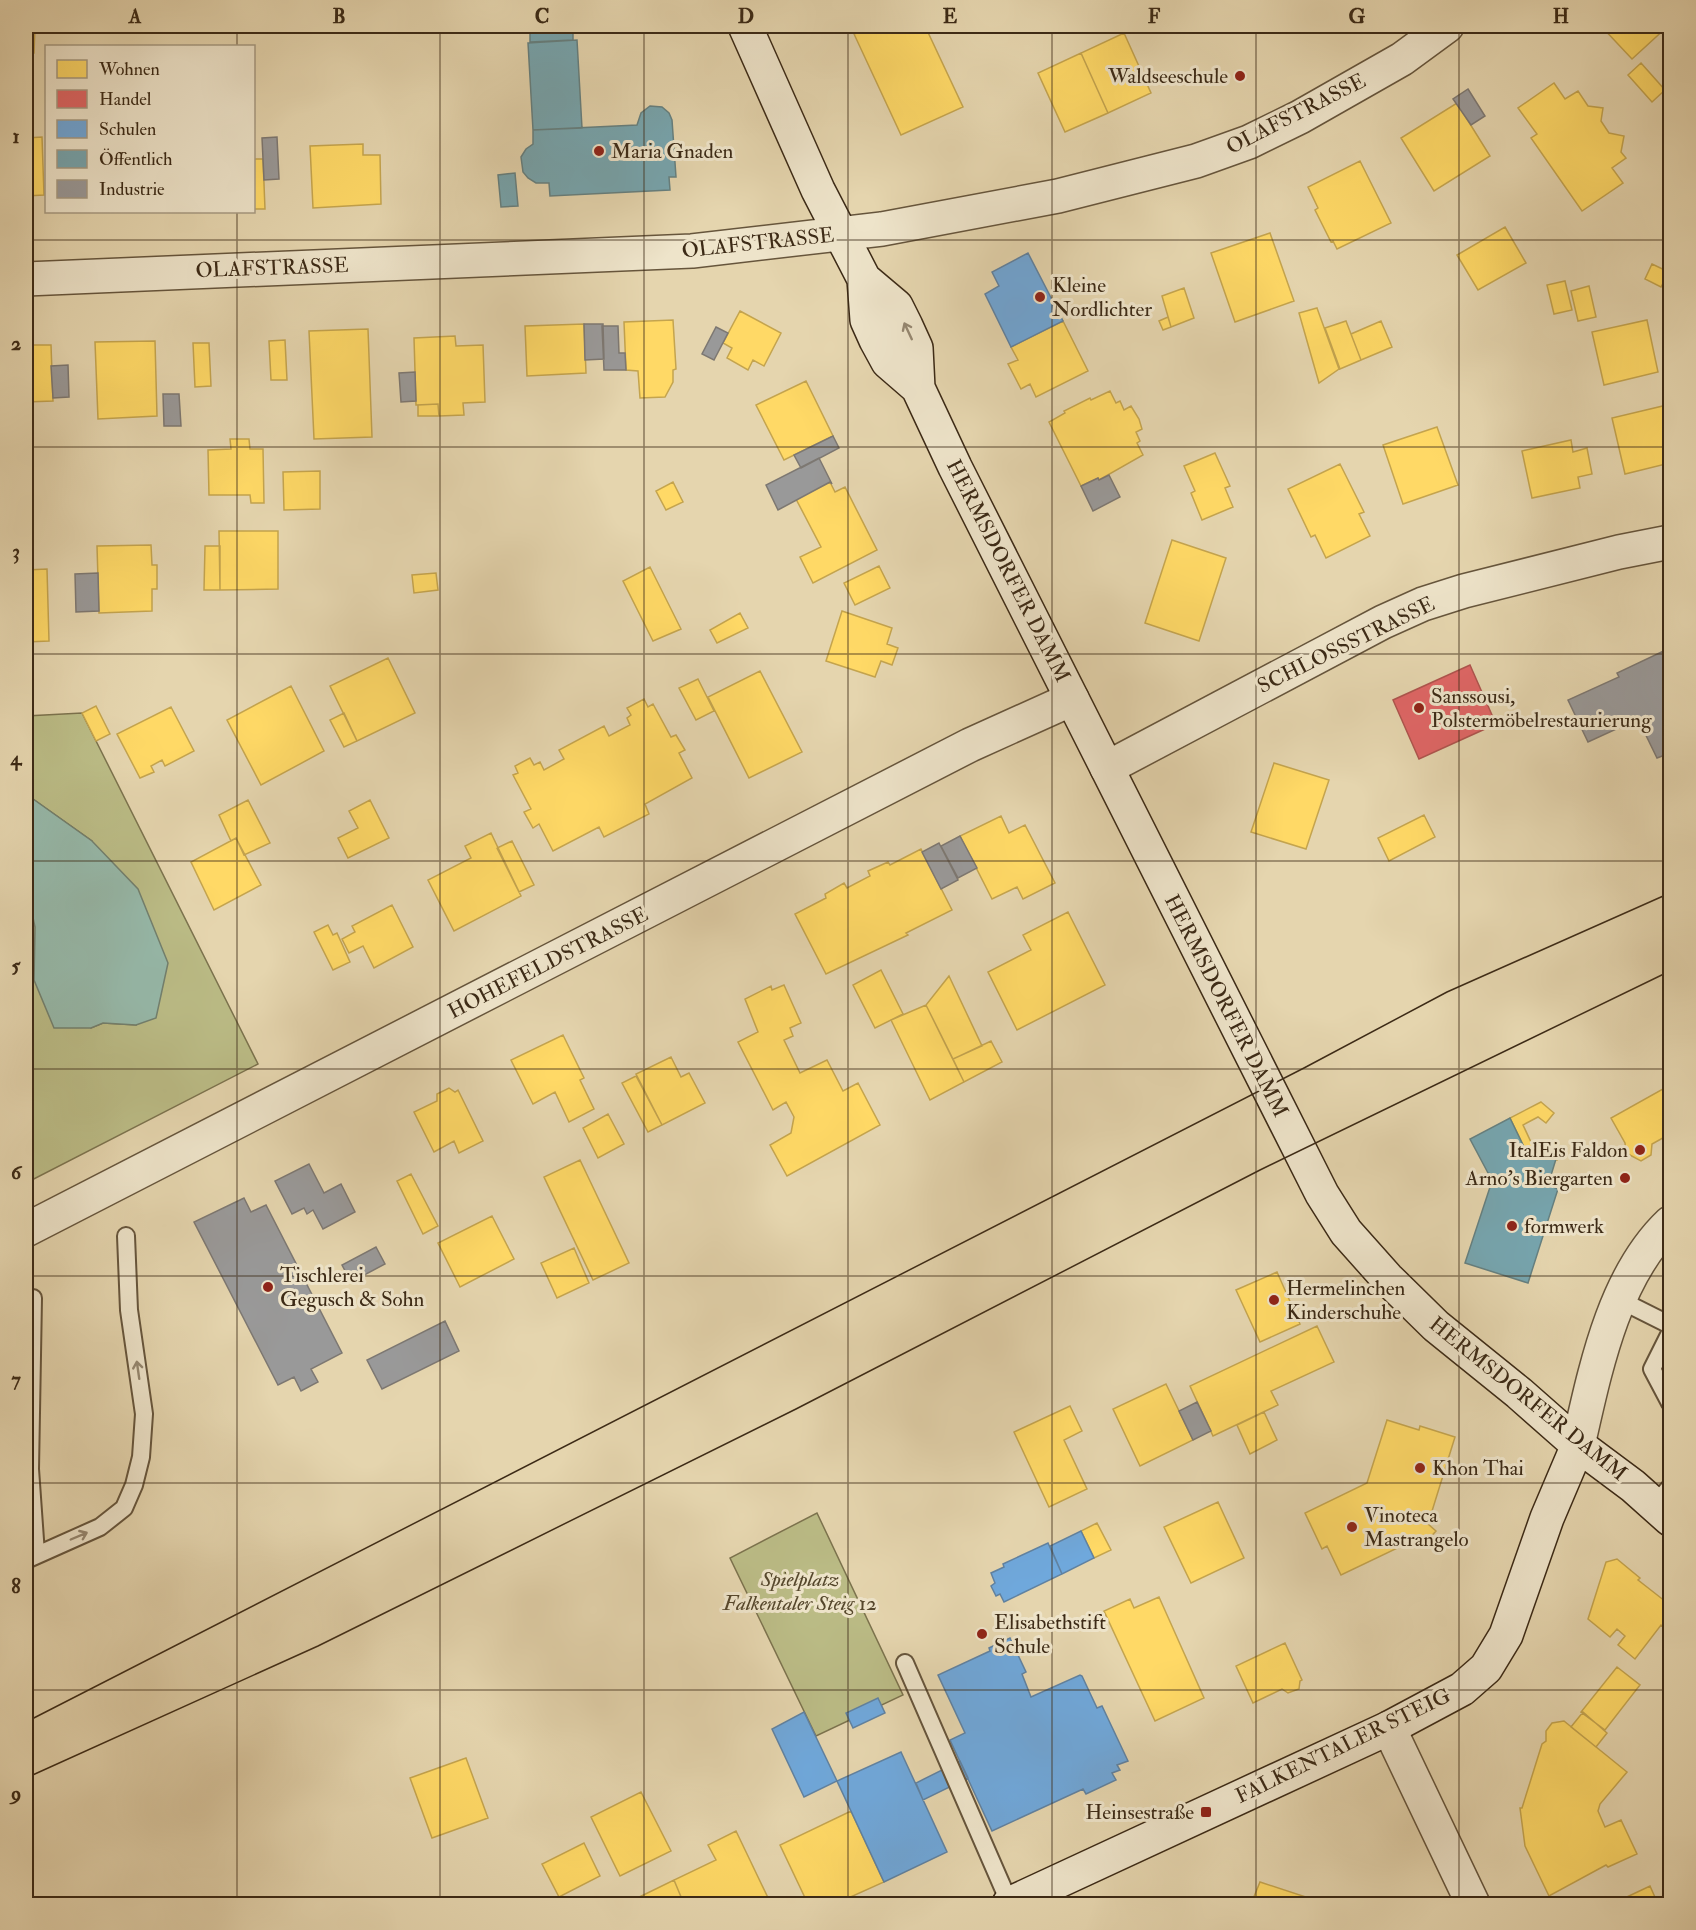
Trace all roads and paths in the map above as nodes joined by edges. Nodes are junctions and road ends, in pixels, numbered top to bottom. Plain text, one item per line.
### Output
1 (745, 26) edge
2 (1447, 26) edge
3 (841, 235) junction
4 (26, 279) edge
5 (1671, 542) edge
6 (1072, 699) junction
7 (1107, 768) junction
8 (1671, 1223) edge
9 (26, 1230) edge
10 (126, 1236) dead end
11 (33, 1298) dead end
12 (1620, 1300) junction
13 (1671, 1325) edge
14 (1671, 1333) edge
15 (1671, 1403) edge
16 (1578, 1445) junction
17 (1665, 1503) edge
18 (31, 1557) edge
19 (905, 1663) dead end
20 (1389, 1728) junction
21 (1009, 1904) edge
22 (1473, 1905) edge

1 - 3 street, HERMSDORFER DAMM
2 - 3 street, OLAFSTRASSE
3 - 4 street, OLAFSTRASSE
3 - 6 street, HERMSDORFER DAMM
5 - 7 street, SCHLOSSSTRASSE
6 - 7 street, HERMSDORFER DAMM
6 - 9 street, HOHEFELDSTRASSE
7 - 16 street, HERMSDORFER DAMM
8 - 12 street
18 -> 10 lane
11 - 18 lane
12 - 13 lane
12 - 16 street
14 - 15 lane
16 - 17 street, HERMSDORFER DAMM
16 - 20 street, FALKENTALER STEIG
19 - 21 lane
20 - 21 street, FALKENTALER STEIG
20 - 22 street

